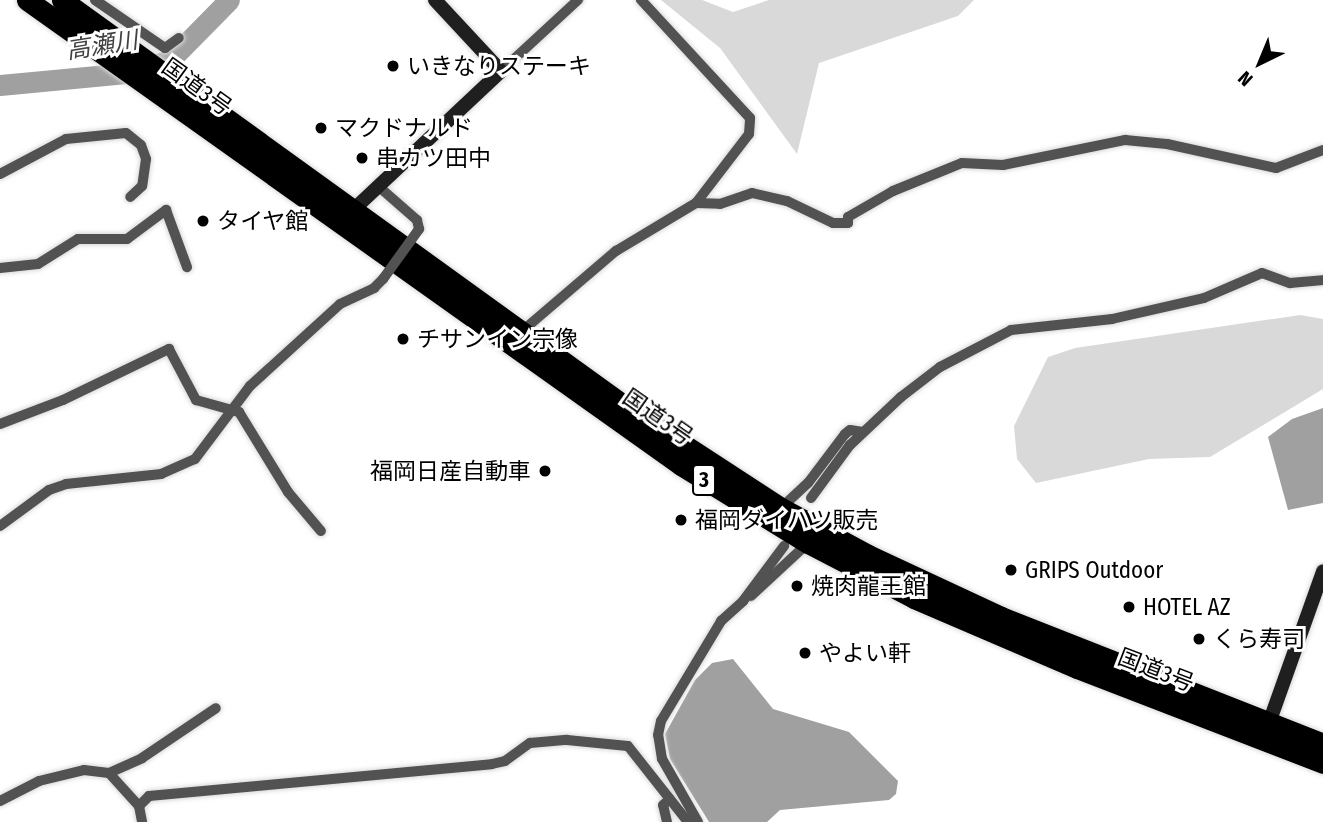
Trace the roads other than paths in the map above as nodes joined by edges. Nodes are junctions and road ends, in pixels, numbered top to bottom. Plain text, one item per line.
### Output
1 (27, 0) edge
2 (62, 0) edge
3 (95, 0) edge
4 (435, 0) edge
5 (578, 0) edge
6 (641, 0) edge
7 (179, 38) dead end
8 (501, 71) junction
9 (157, 80) junction
10 (1323, 150) edge
11 (0, 174) edge
12 (379, 186) junction
13 (130, 197) dead end
14 (696, 203) junction
15 (352, 211) junction
16 (187, 267) dead end
17 (0, 268) edge
18 (1323, 280) edge
19 (521, 331) junction
20 (232, 407) junction
21 (0, 424) edge
22 (863, 432) junction
23 (811, 498) dead end
24 (781, 508) junction
25 (0, 526) edge
26 (321, 531) dead end
27 (808, 543) junction
28 (784, 546) dead end
29 (1323, 571) edge
30 (743, 601) junction
31 (216, 708) dead end
32 (1269, 723) junction
33 (1323, 744) edge
34 (1323, 763) edge
35 (109, 773) junction
36 (670, 799) junction
37 (0, 801) edge
38 (139, 806) junction
39 (142, 822) edge
40 (667, 822) edge
41 (688, 822) edge
42 (698, 822) edge

1 - 9 highway, 国道3号 / 3
2 - 9 highway, 国道3号 / 3
3 - 7 street
4 - 8 street
5 - 8 street
6 - 14 street
8 - 12 street
9 - 15 highway, 国道3号 / 3
9 - 27 highway, 国道3号 / 3
10 - 14 street
11 - 13 street
12 - 15 street
12 - 20 street, bridge
14 - 19 street
15 - 19 highway, 国道3号 / 3
16 - 17 street
18 - 22 street
19 - 24 highway, 国道3号 / 3
20 - 21 street
20 - 25 street
20 - 26 street
22 - 23 street
22 - 24 street
24 - 32 highway, 国道3号 / 3
27 - 30 street
27 - 34 highway, 国道3号 / 3
28 - 30 street
29 - 32 street
30 - 42 street
31 - 35 street
32 - 33 highway, 国道3号 / 3
35 - 37 street
35 - 38 street
36 - 38 street
36 - 40 street
36 - 41 street
38 - 39 street

